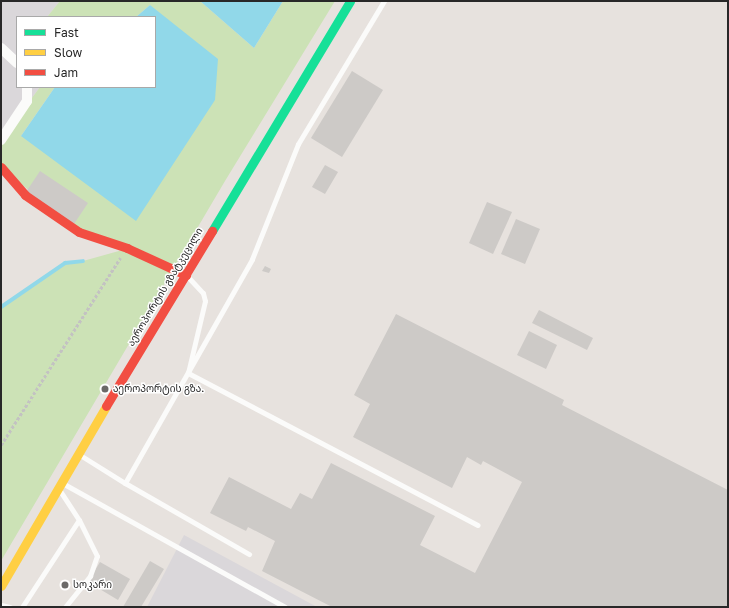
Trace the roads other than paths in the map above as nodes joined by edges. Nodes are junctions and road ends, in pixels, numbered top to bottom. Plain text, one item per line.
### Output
1 (350, 1) edge
2 (384, 1) edge
3 (1, 48) edge
4 (16, 62) edge
5 (27, 88) edge
6 (1, 140) edge
7 (1, 167) edge
8 (186, 275) junction
9 (188, 373) junction
10 (77, 454) junction
11 (125, 483) junction
12 (59, 485) junction
13 (79, 520) junction
14 (477, 525) dead end
15 (249, 554) dead end
16 (1, 586) edge
17 (1, 605) edge
18 (10, 607) edge
19 (22, 607) edge
20 (65, 607) edge
21 (285, 607) edge

1 - 8 main road, აეროპორტის გზატკეცილი
2 - 9 lane
3 - 4 street
5 - 6 street
7 - 8 main road
8 - 9 lane
8 - 10 main road, აეროპორტის გზატკეცილი
9 - 11 lane
9 - 14 lane
10 - 11 lane
10 - 12 main road, აეროპორტის გზატკეცილი
11 - 15 lane
12 - 13 lane
12 - 16 main road, აეროპორტის გზატკეცილი
12 - 21 lane
13 - 19 lane
13 - 20 lane
17 - 18 lane

